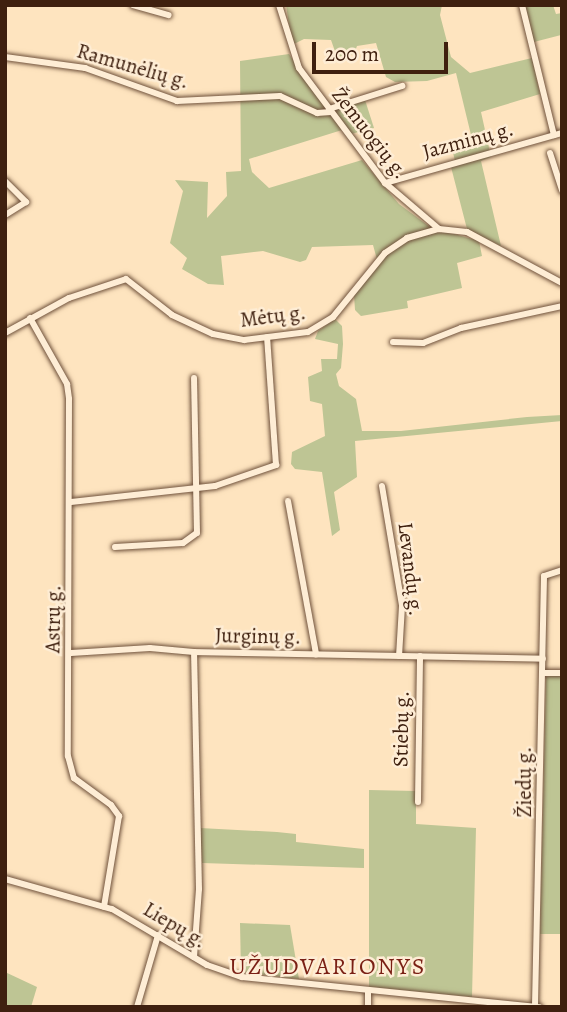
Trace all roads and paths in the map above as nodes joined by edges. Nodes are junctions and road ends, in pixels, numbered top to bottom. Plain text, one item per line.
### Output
1 (133, 5) edge
2 (279, 5) edge
3 (522, 5) edge
4 (169, 15) dead end
5 (5, 57) edge
6 (401, 86) dead end
7 (330, 110) junction
8 (558, 134) edge
9 (550, 153) dead end
10 (5, 181) edge
11 (384, 183) junction
12 (562, 191) edge
13 (5, 215) edge
14 (439, 229) junction
15 (562, 284) edge
16 (562, 306) edge
17 (30, 318) junction
18 (5, 333) edge
19 (267, 337) junction
20 (393, 342) dead end
21 (194, 378) dead end
22 (382, 486) dead end
23 (198, 489) junction
24 (288, 500) dead end
25 (71, 502) junction
26 (115, 547) dead end
27 (562, 570) edge
28 (194, 652) junction
29 (71, 653) junction
30 (316, 654) junction
31 (399, 656) junction
32 (420, 656) junction
33 (543, 659) junction
34 (543, 673) junction
35 (562, 673) edge
36 (418, 802) dead end
37 (5, 879) edge
38 (104, 907) junction
39 (158, 935) junction
40 (194, 957) junction
41 (368, 991) junction
42 (443, 998) junction
43 (529, 1006) edge
44 (137, 1007) edge
45 (368, 1007) edge
46 (443, 1007) edge
47 (537, 1007) edge

1 - 4 street
2 - 7 street, Žemuogių g.
3 - 8 street
5 - 7 street, Ramunėlių g.
6 - 7 street
7 - 11 street, Žemuogių g.
8 - 11 street, Jazminų g.
9 - 12 street
10 - 13 street
11 - 14 street, Žemuogių g.
14 - 15 street, Mėtų g.
14 - 19 street, Mėtų g.
16 - 20 street
17 - 18 street, Mėtų g.
17 - 19 street, Mėtų g.
17 - 25 street, Astrų g.
19 - 23 street
21 - 23 street
22 - 31 street, Levandų g.
23 - 25 street
23 - 26 street
24 - 30 street
25 - 29 street, Astrų g.
27 - 33 street, Žiedų g.
28 - 29 street
28 - 30 street, Jurginų g.
28 - 40 street, Jurginų g.
29 - 38 street, Astrų g.
30 - 31 street, Jurginų g.
31 - 32 street, Jurginų g.
32 - 33 street, Jurginų g.
32 - 36 street, Stiebų g.
33 - 34 street, Žiedų g.
34 - 35 street
34 - 47 street, Žiedų g.
37 - 38 street, Liepų g.
38 - 39 street, Liepų g.
39 - 40 street, Liepų g.
39 - 44 street
40 - 41 street, Liepų g.
41 - 42 street, Liepų g.
41 - 45 street
42 - 43 street, Liepų g.
42 - 46 street
43 - 47 street, Liepų g.

